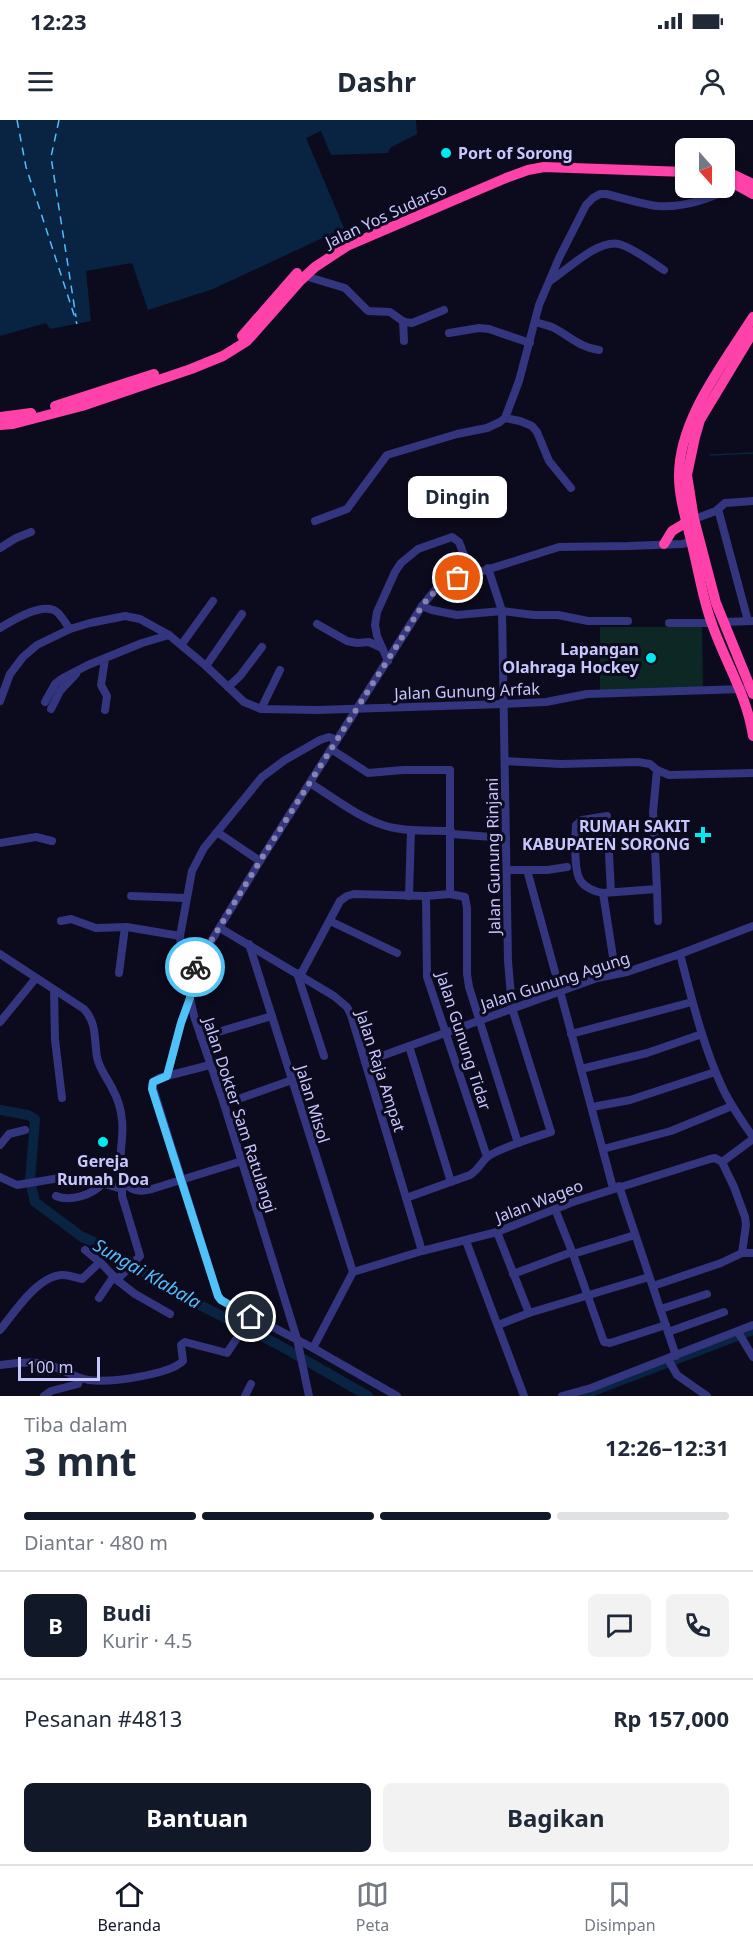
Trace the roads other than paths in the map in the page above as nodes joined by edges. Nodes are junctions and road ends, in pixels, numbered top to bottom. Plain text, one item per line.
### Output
1 (562, 164) junction
2 (675, 169) edge
3 (745, 183) edge
4 (753, 194) edge
5 (664, 270) dead end
6 (305, 276) junction
7 (550, 281) junction
8 (444, 310) dead end
9 (753, 317) edge
10 (403, 321) junction
11 (535, 322) junction
12 (449, 333) dead end
13 (748, 335) edge
14 (404, 341) dead end
15 (530, 343) junction
16 (236, 345) junction
17 (599, 350) dead end
18 (0, 417) edge
19 (505, 418) junction
20 (0, 425) edge
21 (570, 488) dead end
22 (753, 501) edge
23 (718, 509) junction
24 (690, 520) junction
25 (315, 521) dead end
26 (32, 532) dead end
27 (695, 541) junction
28 (664, 544) junction
29 (0, 548) edge
30 (489, 568) junction
31 (471, 574) junction
32 (213, 601) dead end
33 (422, 606) junction
34 (502, 611) junction
35 (242, 614) dead end
36 (628, 621) dead end
37 (750, 621) edge
38 (669, 623) dead end
39 (717, 623) junction
40 (1, 624) edge
41 (317, 624) dead end
42 (69, 629) junction
43 (169, 635) junction
44 (182, 644) junction
45 (262, 647) dead end
46 (381, 648) junction
47 (105, 659) junction
48 (388, 661) junction
49 (206, 666) junction
50 (280, 670) dead end
51 (79, 671) junction
52 (228, 687) junction
53 (748, 691) edge
54 (0, 701) edge
55 (45, 702) dead end
56 (504, 704) junction
57 (357, 708) junction
58 (51, 709) dead end
59 (261, 709) junction
60 (105, 710) dead end
61 (753, 736) edge
62 (337, 740) junction
63 (331, 749) junction
64 (505, 761) junction
65 (657, 770) junction
66 (753, 773) edge
67 (310, 783) junction
68 (411, 830) junction
69 (217, 831) junction
70 (451, 832) junction
71 (506, 838) junction
72 (52, 841) dead end
73 (0, 843) edge
74 (260, 861) junction
75 (567, 867) dead end
76 (507, 870) junction
77 (527, 870) junction
78 (657, 887) junction
79 (607, 893) junction
80 (450, 894) junction
81 (131, 896) dead end
82 (409, 896) junction
83 (426, 896) junction
84 (186, 898) junction
85 (61, 921) dead end
86 (330, 921) junction
87 (658, 921) dead end
88 (753, 926) edge
89 (125, 927) junction
90 (220, 928) junction
91 (180, 936) junction
92 (249, 944) junction
93 (397, 953) dead end
94 (0, 954) edge
95 (680, 954) junction
96 (613, 957) dead end
97 (555, 972) dead end
98 (118, 973) dead end
99 (299, 974) junction
100 (36, 978) junction
101 (191, 985) junction
102 (54, 990) junction
103 (560, 991) junction
104 (190, 998) junction
105 (692, 1002) junction
106 (512, 1008) junction
107 (272, 1016) junction
108 (480, 1020) junction
109 (0, 1022) edge
110 (446, 1032) junction
111 (571, 1034) junction
112 (702, 1034) junction
113 (201, 1037) junction
114 (410, 1046) junction
115 (324, 1056) dead end
116 (365, 1062) junction
117 (210, 1065) junction
118 (581, 1069) junction
119 (716, 1072) junction
120 (167, 1076) junction
121 (292, 1080) junction
122 (62, 1098) dead end
123 (224, 1104) junction
124 (732, 1106) junction
125 (592, 1107) junction
126 (26, 1130) dead end
127 (753, 1138) edge
128 (518, 1143) junction
129 (0, 1145) edge
130 (603, 1149) junction
131 (487, 1157) junction
132 (242, 1161) junction
133 (722, 1162) junction
134 (0, 1177) edge
135 (183, 1180) junction
136 (451, 1182) junction
137 (102, 1184) junction
138 (124, 1186) junction
139 (616, 1187) junction
140 (56, 1196) dead end
141 (406, 1198) junction
142 (555, 1209) junction
143 (497, 1232) junction
144 (635, 1235) junction
145 (466, 1241) junction
146 (85, 1250) dead end
147 (422, 1251) junction
148 (572, 1253) junction
149 (742, 1253) junction
150 (753, 1253) edge
151 (100, 1262) junction
152 (353, 1272) junction
153 (513, 1274) junction
154 (650, 1277) junction
155 (115, 1278) junction
156 (653, 1286) junction
157 (706, 1294) dead end
158 (588, 1295) junction
159 (99, 1298) dead end
160 (661, 1309) junction
161 (724, 1312) dead end
162 (528, 1313) junction
163 (170, 1314) dead end
164 (249, 1319) junction
165 (498, 1325) junction
166 (753, 1325) edge
167 (667, 1328) junction
168 (0, 1330) edge
169 (739, 1335) junction
170 (297, 1339) junction
171 (313, 1348) junction
172 (0, 1357) edge
173 (753, 1357) edge
174 (671, 1360) junction
175 (4, 1365) edge
176 (80, 1378) junction
177 (250, 1384) dead end
178 (44, 1396) edge
179 (244, 1396) edge
180 (309, 1396) edge
181 (397, 1396) edge
182 (524, 1396) edge
183 (562, 1396) edge
184 (707, 1396) edge

1 - 2 highway, Jalan Yos Sudarso
1 - 6 highway, Jalan Yos Sudarso
1 - 16 highway, Jalan Yos Sudarso
3 - 4 highway
3 - 7 street
5 - 7 street
6 - 10 street
6 - 16 highway, Jalan Yos Sudarso
7 - 11 street
8 - 10 street
9 - 13 highway
10 - 14 street
11 - 15 street
11 - 17 street
12 - 15 street
13 - 24 highway
15 - 19 street
16 - 18 highway, Jalan Yos Sudarso
16 - 20 highway, Jalan Yos Sudarso
19 - 21 street
19 - 25 street
22 - 23 street
23 - 24 street
23 - 37 street
24 - 27 highway
24 - 28 highway
26 - 29 street
27 - 28 street, Jalan Dokter Sam Ratulangi
27 - 39 highway
28 - 30 street, Jalan Dokter Sam Ratulangi
30 - 31 street, Jalan Dokter Sam Ratulangi
30 - 34 street, Jalan Gunung Rinjani
31 - 33 street, Jalan Dokter Sam Ratulangi
31 - 46 street
32 - 44 street
33 - 34 street
33 - 48 street, Jalan Dokter Sam Ratulangi
34 - 36 street
34 - 56 street, Jalan Gunung Rinjani
35 - 49 street
37 - 39 street
38 - 39 street
39 - 53 highway
40 - 42 street
41 - 46 street
42 - 43 street
42 - 54 street
43 - 44 street
43 - 47 street
44 - 49 street
45 - 52 street
46 - 48 street
47 - 51 street
47 - 60 street
48 - 57 street, Jalan Dokter Sam Ratulangi
49 - 52 street
50 - 59 street
51 - 55 street
51 - 58 street
52 - 59 street
53 - 56 street, Jalan Gunung Arfak
53 - 61 highway
56 - 57 street, Jalan Gunung Arfak
56 - 64 street, Jalan Gunung Rinjani
57 - 59 street, Jalan Gunung Arfak
57 - 62 street, Jalan Dokter Sam Ratulangi
62 - 63 street, Jalan Dokter Sam Ratulangi
62 - 69 street
63 - 67 street, Jalan Dokter Sam Ratulangi
63 - 70 street
64 - 65 street
64 - 71 street, Jalan Gunung Rinjani
65 - 66 street
65 - 78 street
67 - 68 street
67 - 74 street, Jalan Dokter Sam Ratulangi
68 - 70 street
68 - 82 street
69 - 74 street
69 - 84 street
70 - 71 street
70 - 80 street
71 - 76 street, Jalan Gunung Rinjani
72 - 73 street
74 - 90 street, Jalan Dokter Sam Ratulangi
75 - 77 street
76 - 77 street
76 - 106 street, Jalan Gunung Rinjani
77 - 97 street
78 - 79 street
78 - 87 street
79 - 79 street
79 - 96 street
80 - 83 street
80 - 108 street
81 - 84 street
82 - 83 street
82 - 86 street
83 - 110 street, Jalan Gunung Tidar
84 - 91 street
85 - 89 street
86 - 93 street
86 - 99 street
88 - 95 street, Jalan Gunung Agung
89 - 91 street
89 - 98 street
90 - 92 street, Jalan Raja Ampat
90 - 101 street, Jalan Dokter Sam Ratulangi
91 - 101 street
92 - 99 street, Jalan Raja Ampat
92 - 107 street, Jalan Misol
94 - 100 street
95 - 103 street, Jalan Gunung Agung
95 - 105 street
99 - 115 street
99 - 116 street, Jalan Raja Ampat
100 - 102 street
100 - 109 street
101 - 104 street, Jalan Dokter Sam Ratulangi
102 - 122 street
102 - 138 street
103 - 106 street, Jalan Gunung Agung
103 - 111 street
104 - 113 street, Jalan Dokter Sam Ratulangi
104 - 120 street
105 - 111 street
105 - 112 street
106 - 108 street, Jalan Gunung Agung
106 - 128 street, Jalan Gunung Rinjani
107 - 113 street
107 - 121 street, Jalan Misol
108 - 110 street, Jalan Gunung Agung
108 - 128 street
110 - 114 street, Jalan Gunung Agung
110 - 131 street, Jalan Gunung Tidar
111 - 118 street
112 - 118 street
112 - 119 street
113 - 117 street, Jalan Dokter Sam Ratulangi
114 - 116 street, Jalan Gunung Agung
114 - 136 street
116 - 141 street, Jalan Raja Ampat
117 - 120 street
117 - 123 street, Jalan Dokter Sam Ratulangi
118 - 125 street
119 - 124 street
119 - 125 street
120 - 135 street
121 - 123 street
121 - 152 street, Jalan Misol
123 - 132 street, Jalan Dokter Sam Ratulangi
124 - 127 street
124 - 130 street
125 - 130 street
126 - 129 street
127 - 133 street
128 - 131 street
130 - 139 street
131 - 136 street
132 - 135 street
132 - 170 street, Jalan Dokter Sam Ratulangi
133 - 139 street, Jalan Wageo
133 - 149 street
134 - 137 street
135 - 138 street
135 - 164 street
136 - 141 street
137 - 138 street
137 - 140 street
138 - 155 street
139 - 142 street, Jalan Wageo
139 - 144 street
141 - 147 street, Jalan Raja Ampat
142 - 143 street, Jalan Wageo
142 - 148 street
143 - 145 street, Jalan Wageo
143 - 153 street
144 - 148 street
144 - 154 street
145 - 147 street, Jalan Wageo
145 - 165 street
146 - 151 street
147 - 152 street, Jalan Wageo
148 - 153 street
148 - 158 street
149 - 150 street
149 - 156 street
151 - 155 street
151 - 168 street
152 - 171 street
153 - 162 street
154 - 156 street
154 - 158 street
155 - 159 street
155 - 163 street
156 - 160 street
157 - 160 street
158 - 162 street
158 - 167 street
160 - 167 street
161 - 167 street
162 - 165 street
164 - 170 street
164 - 176 street
165 - 182 street
166 - 169 street
167 - 174 street
169 - 173 street
169 - 174 street
170 - 171 street
170 - 180 street, Jalan Dokter Sam Ratulangi
171 - 181 street
172 - 175 street
174 - 183 street
174 - 184 street
175 - 176 street
176 - 178 street
177 - 179 street

